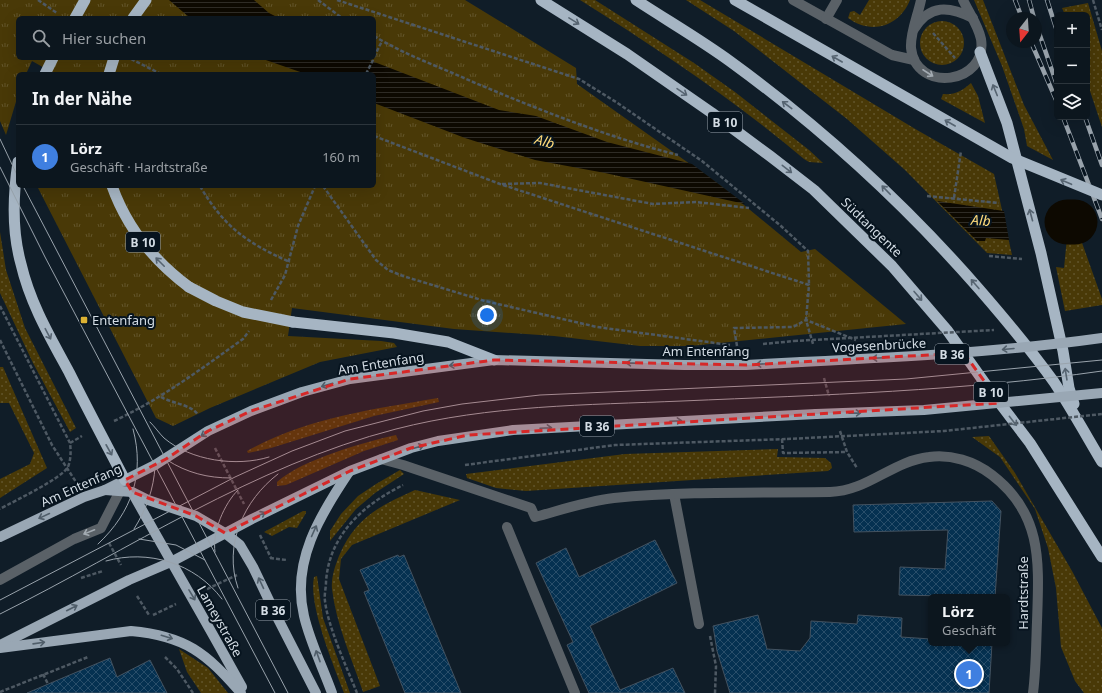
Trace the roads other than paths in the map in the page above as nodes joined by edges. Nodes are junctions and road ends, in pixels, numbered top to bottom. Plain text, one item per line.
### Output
1 (85, 0) edge
2 (146, 0) edge
3 (541, 0) edge
4 (636, 0) edge
5 (735, 0) edge
6 (793, 0) edge
7 (837, 0) edge
8 (921, 0) edge
9 (963, 0) edge
10 (76, 16) edge
11 (134, 16) edge
12 (826, 18) junction
13 (973, 18) junction
14 (914, 29) junction
15 (980, 52) junction
16 (52, 60) edge
17 (113, 60) edge
18 (914, 60) junction
19 (46, 72) edge
20 (110, 72) edge
21 (16, 186) edge
22 (113, 188) edge
23 (1102, 196) edge
24 (1102, 338) edge
25 (494, 360) junction
26 (801, 362) joint
27 (1102, 393) edge
28 (1081, 424) junction
29 (381, 459) junction
30 (1102, 462) edge
31 (350, 471) junction
32 (125, 480) junction
33 (105, 490) junction
34 (120, 492) junction
35 (132, 492) junction
36 (674, 494) junction
37 (507, 528) dead end
38 (225, 533) junction
39 (0, 537) edge
40 (1102, 557) edge
41 (171, 562) junction
42 (0, 580) edge
43 (699, 624) dead end
44 (0, 645) edge
45 (0, 648) edge
46 (241, 693) edge
47 (245, 693) edge
48 (316, 693) edge
49 (332, 693) edge
50 (575, 693) edge
51 (1033, 693) edge

1 - 10 highway
2 - 11 highway
3 -> 40 highway, Südtangente / B 10
28 -> 4 highway
23 -> 5 highway, bridge
6 - 12 street
7 - 12 street
8 - 14 street
9 - 13 street
12 - 18 street
13 - 14 street
13 - 15 street
14 - 18 street
18 -> 15 street
28 -> 15 highway
16 - 19 highway
17 - 20 highway
21 -> 32 highway
25 -> 22 highway, B 10, bridge
24 -> 26 main road, Vogesenbrücke / B 36, bridge
26 -> 25 main road, Am Entenfang / B 36
25 -> 32 main road, Am Entenfang
29 -> 27 main road, B 36, bridge
28 - 30 highway
29 - 31 main road, B 36
29 - 36 street
38 -> 31 main road, B 36
49 -> 31 main road
32 - 33 main road, Am Entenfang
32 - 34 street
32 - 35 main road, Lameystraße
33 - 34 main road
33 -> 39 main road, Am Entenfang
34 - 35 main road
34 -> 42 street
35 - 38 main road
35 - 41 main road, Lameystraße
36 - 43 street
36 - 51 street, Hardtstraße
37 - 50 street
38 - 41 main road
48 -> 38 main road, B 36
44 -> 41 main road
41 -> 47 main road, Lameystraße
45 -> 46 main road

